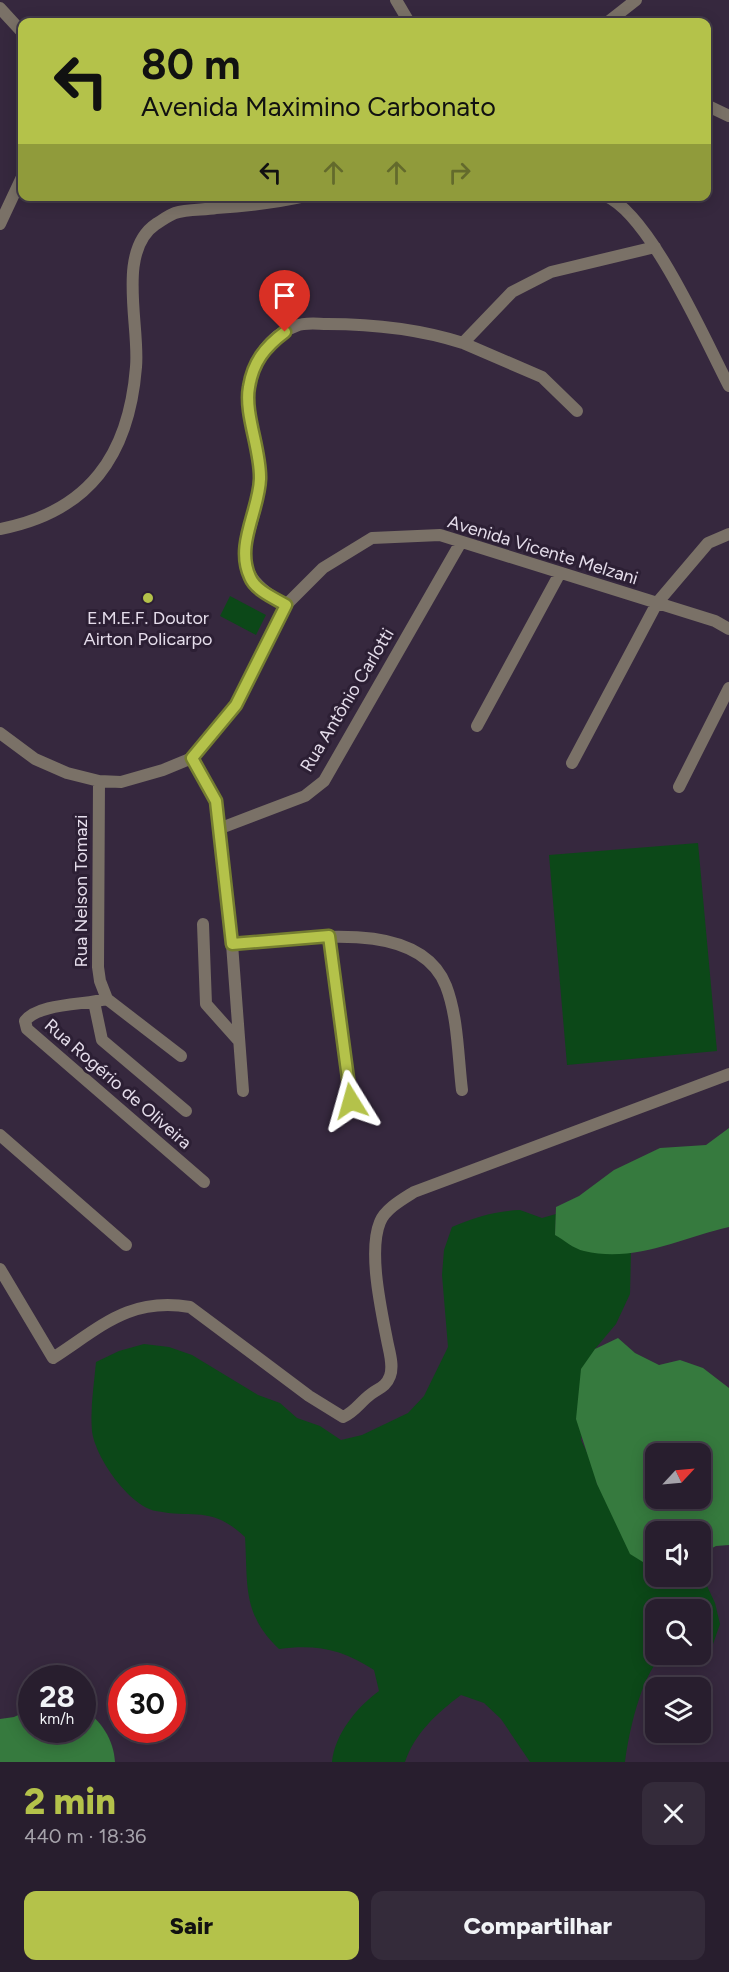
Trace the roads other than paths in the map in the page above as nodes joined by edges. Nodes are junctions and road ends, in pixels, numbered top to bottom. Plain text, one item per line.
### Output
1 (396, 0) edge
2 (636, 0) edge
3 (0, 8) edge
4 (407, 18) edge
5 (613, 18) edge
6 (18, 28) edge
7 (711, 107) edge
8 (729, 116) edge
9 (18, 186) edge
10 (284, 201) edge
11 (612, 201) edge
12 (0, 224) edge
13 (655, 247) junction
14 (462, 344) junction
15 (729, 386) edge
16 (577, 411) dead end
17 (0, 529) edge
18 (729, 534) edge
19 (461, 542) junction
20 (560, 573) junction
21 (657, 603) junction
22 (286, 605) junction
23 (729, 629) edge
24 (729, 688) edge
25 (477, 726) dead end
26 (0, 733) edge
27 (192, 758) junction
28 (572, 763) dead end
29 (99, 781) junction
30 (679, 787) dead end
31 (221, 828) junction
32 (203, 924) dead end
33 (329, 936) junction
34 (232, 944) junction
35 (107, 999) junction
36 (94, 1002) junction
37 (239, 1041) junction
38 (181, 1056) dead end
39 (729, 1074) edge
40 (462, 1090) dead end
41 (243, 1091) dead end
42 (351, 1101) dead end
43 (186, 1111) dead end
44 (0, 1135) edge
45 (204, 1182) dead end
46 (126, 1245) dead end
47 (0, 1269) edge

1 - 4 street
2 - 5 street
3 - 6 street
7 - 8 street
9 - 12 street
10 - 17 street
11 - 13 street
13 - 14 street
13 - 15 street
14 - 16 street
14 - 22 street
18 - 21 street
19 - 20 street, Avenida Vicente Melzani
19 - 22 street, Avenida Vicente Melzani
19 - 31 street, Rua Antônio Carlotti
20 - 21 street, Avenida Vicente Melzani
20 - 25 street
21 - 23 street, Avenida Vicente Melzani
21 - 28 street
22 - 27 street, Avenida Vicente Melzani
24 - 30 street
26 - 29 street, Avenida Vicente Melzani
27 - 29 street, Avenida Vicente Melzani
27 - 31 street
29 - 35 street, Rua Nelson Tomazi
31 - 34 street
32 - 37 street
33 - 34 street
33 - 40 street
33 - 42 street
34 - 37 street
35 - 36 street, Rua Rogério de Oliveira
35 - 38 street
36 - 43 street
36 - 45 street, Rua Rogério de Oliveira
37 - 41 street
39 - 47 street
44 - 46 street

